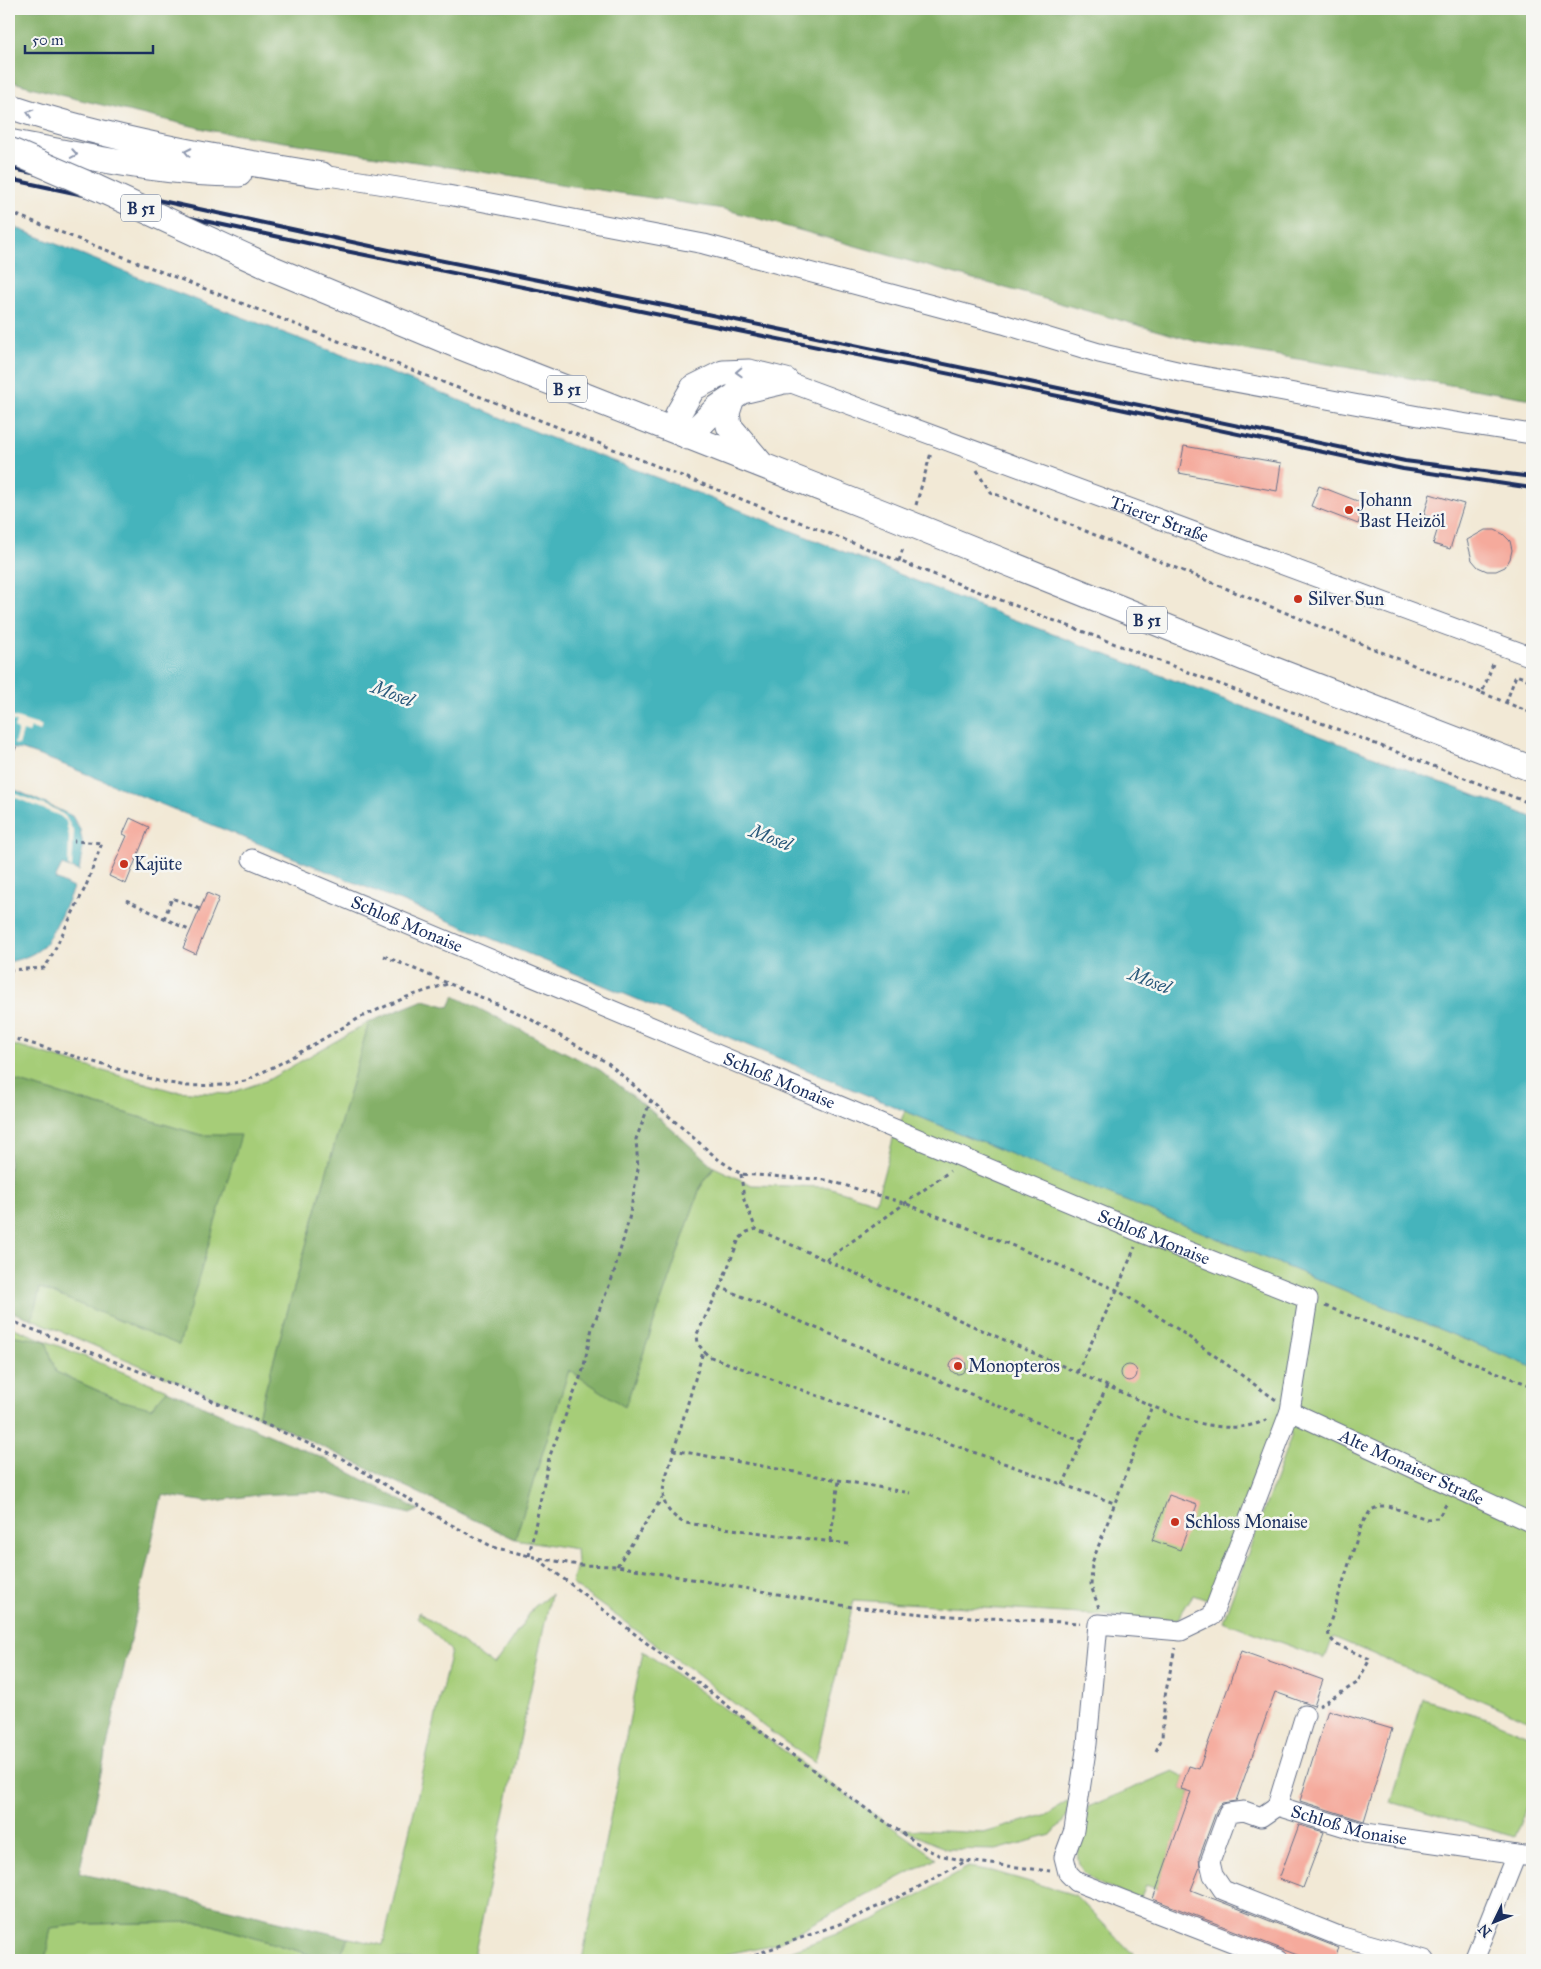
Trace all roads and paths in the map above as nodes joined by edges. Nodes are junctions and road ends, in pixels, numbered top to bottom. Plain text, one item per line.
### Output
1 (9, 106) edge
2 (9, 142) edge
3 (9, 150) edge
4 (322, 174) junction
5 (9, 212) edge
6 (786, 381) junction
7 (732, 398) junction
8 (681, 433) junction
9 (1532, 434) edge
10 (937, 436) junction
11 (764, 466) junction
12 (976, 469) dead end
13 (916, 505) dead end
14 (903, 548) dead end
15 (899, 562) junction
16 (1500, 645) junction
17 (1532, 657) edge
18 (1532, 681) edge
19 (1482, 693) junction
20 (1506, 703) junction
21 (1532, 714) edge
22 (16, 744) dead end
23 (12, 758) dead end
24 (1532, 769) edge
25 (1532, 804) edge
26 (74, 841) dead end
27 (252, 859) dead end
28 (126, 900) dead end
29 (200, 909) dead end
30 (164, 919) junction
31 (190, 931) dead end
32 (384, 956) dead end
33 (9, 970) edge
34 (448, 984) junction
35 (9, 1037) edge
36 (651, 1100) junction
37 (962, 1158) junction
38 (741, 1174) junction
39 (904, 1203) junction
40 (756, 1229) junction
41 (1140, 1232) junction
42 (826, 1260) junction
43 (720, 1287) junction
44 (1117, 1290) junction
45 (1308, 1300) junction
46 (9, 1320) edge
47 (703, 1352) junction
48 (1077, 1372) junction
49 (1107, 1386) junction
50 (1532, 1386) edge
51 (1152, 1406) junction
52 (1290, 1411) junction
53 (1083, 1442) junction
54 (674, 1450) junction
55 (839, 1481) junction
56 (1063, 1484) junction
57 (1456, 1488) junction
58 (910, 1493) dead end
59 (663, 1497) junction
60 (1114, 1503) junction
61 (1532, 1523) edge
62 (830, 1541) junction
63 (849, 1544) dead end
64 (530, 1556) junction
65 (538, 1558) junction
66 (617, 1566) junction
67 (1102, 1624) junction
68 (1181, 1631) junction
69 (1305, 1714) joint
70 (1156, 1751) dead end
71 (1277, 1806) junction
72 (1524, 1856) edge
73 (966, 1861) junction
74 (1068, 1873) junction
75 (740, 1960) edge
76 (1278, 1960) edge
77 (1425, 1960) edge
78 (1474, 1960) edge

4 -> 1 main road
2 -> 4 main road
3 - 8 main road, B 51, bridge
4 - 9 street
5 - 15 path
6 - 7 main road
6 -> 8 main road
6 - 10 street, Trierer Straße
7 - 8 main road
7 - 11 main road
8 - 11 main road, B 51
10 - 13 path
10 - 16 street, Trierer Straße
11 - 24 main road, B 51
12 - 19 path
14 - 15 path
15 - 25 path
16 - 17 street, Trierer Straße
16 - 19 path
18 - 20 path
19 - 20 path
20 - 21 path
22 - 23 path
26 - 33 path
27 - 37 street, Schloß Monaise
28 - 30 path
29 - 30 path
30 - 31 path
32 - 34 path
34 - 35 path
34 - 36 path
36 - 38 path
36 - 64 path
37 - 39 path
37 - 41 street, Schloß Monaise
38 - 39 path
38 - 40 path
39 - 42 path
39 - 44 path
40 - 42 path
40 - 43 path
41 - 44 path
41 - 45 street, Schloß Monaise
42 - 48 path
43 - 47 path
43 - 53 path
44 - 48 path
44 - 52 path
45 - 50 path
45 - 52 street
46 - 64 path
47 - 54 path
47 - 56 path
48 - 49 path
49 - 51 path
49 - 53 path
51 - 52 path
51 - 60 path
52 - 57 street, Alte Monaiser Straße
52 - 68 street
53 - 56 path
54 - 55 path
54 - 59 path
55 - 58 path
55 - 62 path
56 - 60 path
57 - 61 street, Alte Monaiser Straße
57 - 69 path
59 - 62 path
59 - 66 path
60 - 67 path
62 - 63 path
64 - 65 path
65 - 66 path
65 - 73 path
66 - 67 path
67 - 68 street
67 - 74 street
68 - 70 path
69 - 71 street, Schloß Monaise
71 - 72 street, Schloß Monaise
71 - 77 street
72 - 78 street, Schloß Monaise
73 - 74 path
73 - 75 path
74 - 76 street

